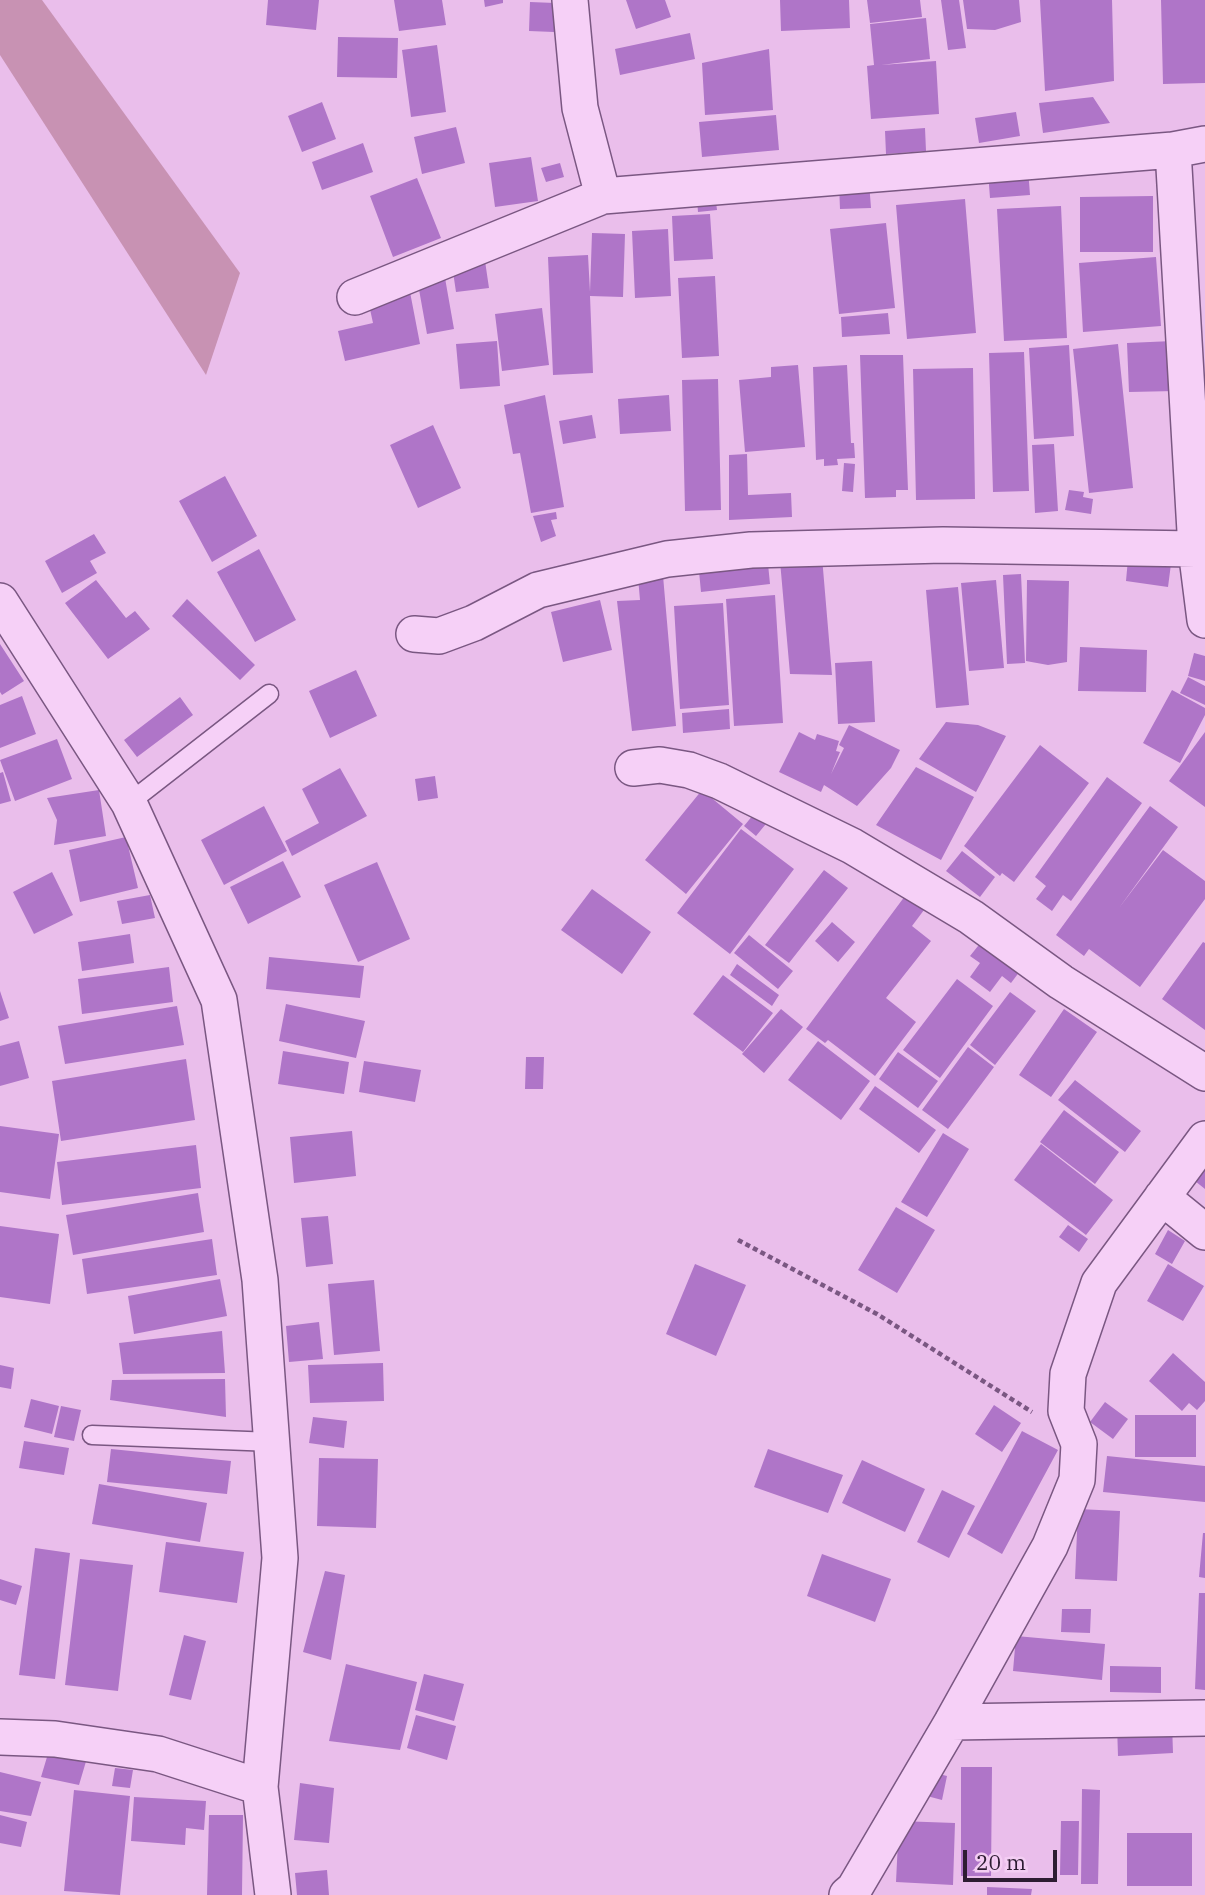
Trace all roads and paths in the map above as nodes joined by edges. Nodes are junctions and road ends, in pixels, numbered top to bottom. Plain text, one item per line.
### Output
1 (570, 0) edge
2 (1189, 147) edge
3 (603, 196) junction
4 (355, 298) dead end
5 (1196, 549) junction
6 (0, 601) edge
7 (1205, 620) edge
8 (414, 634) dead end
9 (269, 694) dead end
10 (633, 768) dead end
11 (129, 803) junction
12 (1205, 1073) edge
13 (1205, 1139) edge
14 (1162, 1197) junction
15 (1205, 1232) edge
16 (738, 1240) dead end
17 (1037, 1415) dead end
18 (92, 1435) dead end
19 (273, 1442) junction
20 (1205, 1718) edge
21 (952, 1722) junction
22 (0, 1737) edge
23 (260, 1787) junction
24 (273, 1895) edge
25 (847, 1895) edge

1 - 3 street
2 - 3 street
2 - 5 street
3 - 4 street
5 - 7 street
5 - 8 street
6 - 11 street
9 - 11 lane
10 - 12 street
11 - 19 street
13 - 14 street
14 - 15 street
14 - 21 street
16 - 17 path
18 - 19 lane
19 - 23 street
20 - 21 street
21 - 25 street
22 - 23 street
23 - 24 street

